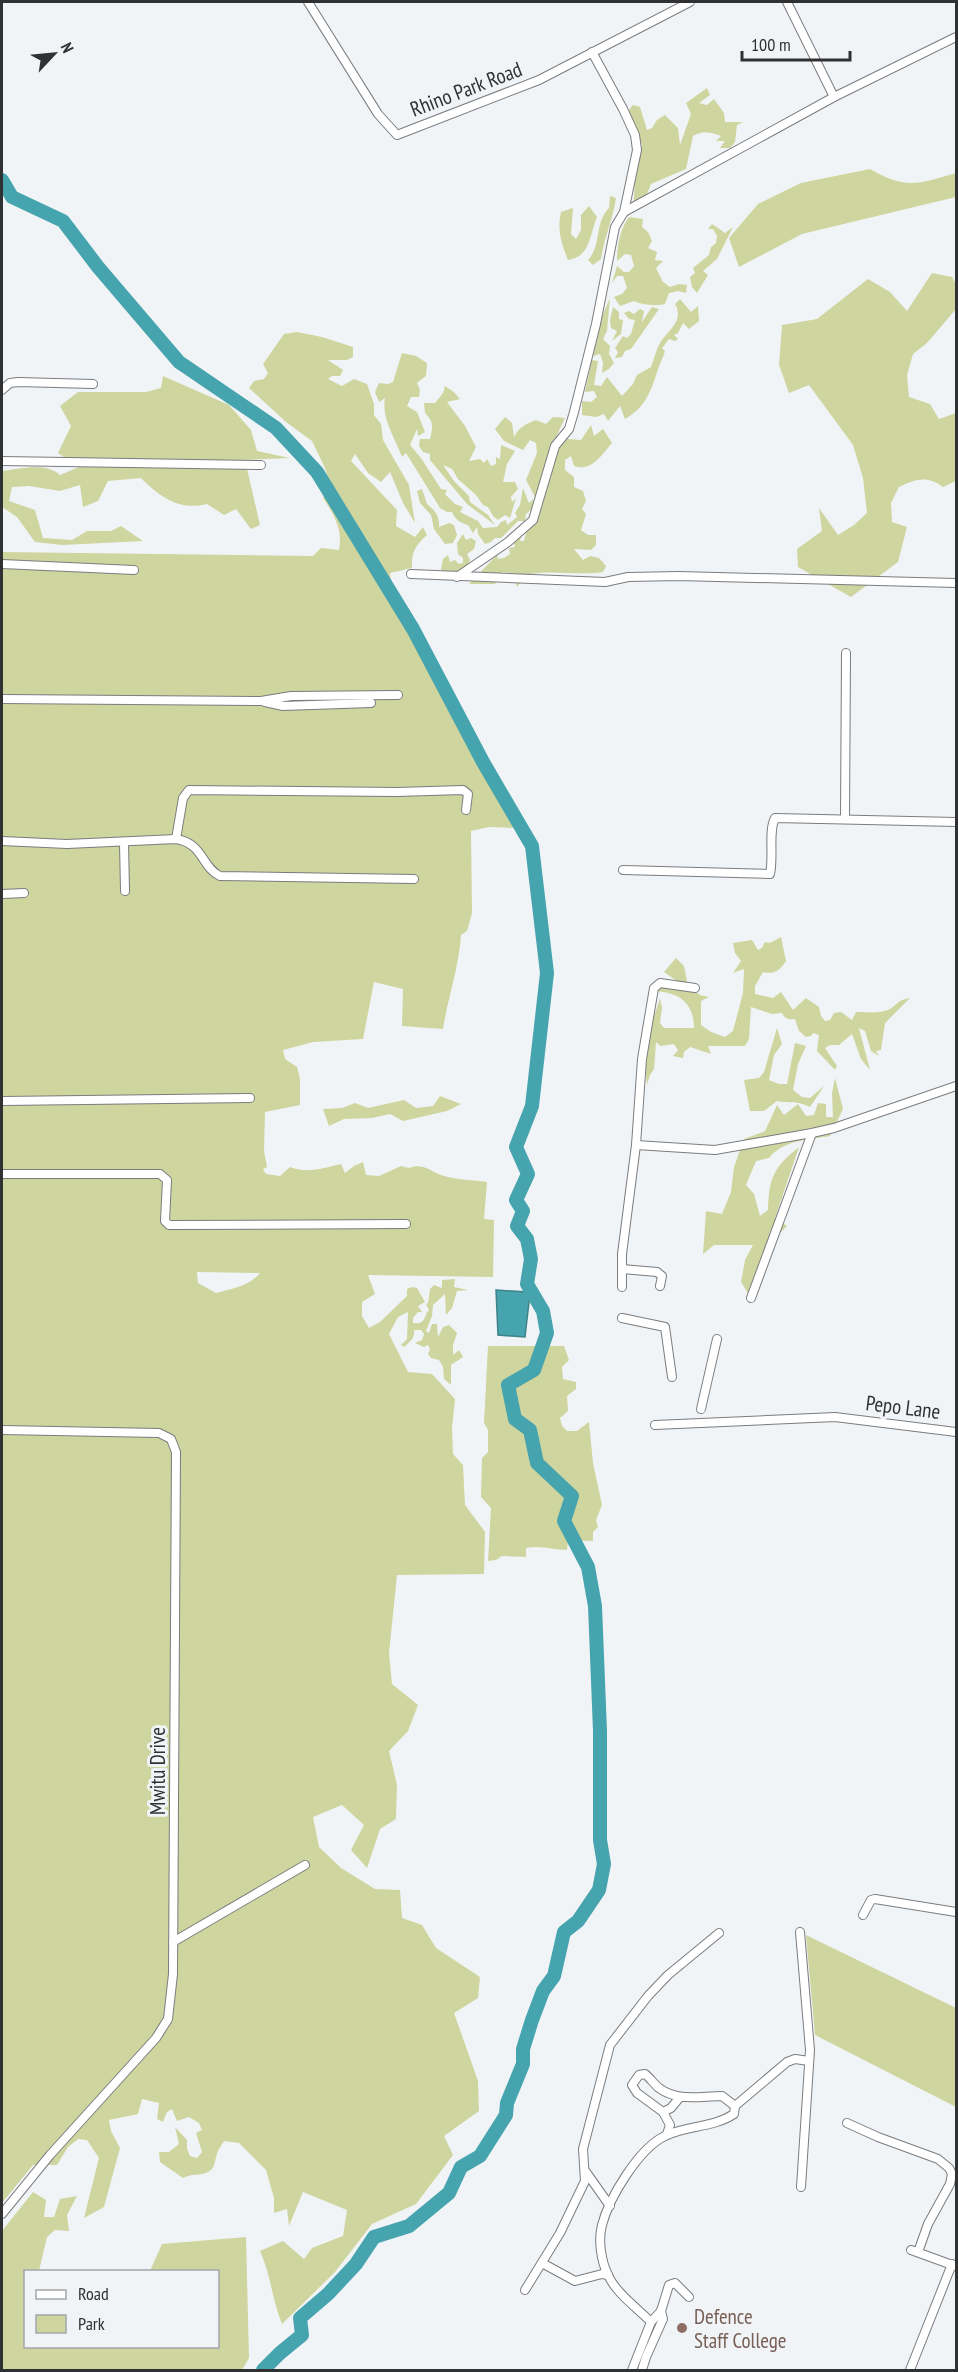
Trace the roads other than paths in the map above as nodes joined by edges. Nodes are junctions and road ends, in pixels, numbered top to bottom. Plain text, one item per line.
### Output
1 (308, 2) edge
2 (686, 2) edge
3 (787, 2) edge
4 (957, 37) edge
5 (592, 52) junction
6 (834, 97) junction
7 (624, 212) junction
8 (93, 384) dead end
9 (2, 390) edge
10 (2, 461) edge
11 (261, 465) dead end
12 (2, 564) edge
13 (134, 570) dead end
14 (411, 574) dead end
15 (457, 577) junction
16 (957, 583) edge
17 (846, 653) dead end
18 (398, 695) dead end
19 (2, 699) edge
20 (261, 701) junction
21 (370, 703) dead end
22 (466, 810) dead end
23 (845, 819) junction
24 (957, 822) edge
25 (176, 839) junction
26 (2, 841) edge
27 (124, 843) junction
28 (623, 870) dead end
29 (414, 879) dead end
30 (125, 891) dead end
31 (24, 893) dead end
32 (2, 894) edge
33 (695, 988) dead end
34 (957, 1086) edge
35 (250, 1098) dead end
36 (2, 1101) edge
37 (812, 1133) junction
38 (636, 1145) junction
39 (2, 1174) edge
40 (406, 1224) dead end
41 (622, 1269) junction
42 (660, 1286) dead end
43 (622, 1287) dead end
44 (751, 1298) dead end
45 (622, 1318) dead end
46 (717, 1339) dead end
47 (672, 1377) dead end
48 (701, 1409) dead end
49 (655, 1425) dead end
50 (2, 1430) edge
51 (957, 1432) edge
52 (305, 1865) dead end
53 (957, 1912) edge
54 (862, 1915) dead end
55 (800, 1932) dead end
56 (719, 1933) dead end
57 (173, 1942) junction
58 (809, 2061) junction
59 (659, 2088) junction
60 (680, 2097) junction
61 (648, 2100) junction
62 (735, 2106) junction
63 (663, 2112) junction
64 (847, 2123) dead end
65 (667, 2134) junction
66 (586, 2172) junction
67 (801, 2187) dead end
68 (610, 2206) junction
69 (2, 2214) edge
70 (542, 2263) junction
71 (954, 2265) edge
72 (608, 2275) junction
73 (525, 2290) dead end
74 (689, 2297) dead end
75 (661, 2311) junction
76 (651, 2322) junction
77 (632, 2370) edge
78 (642, 2370) edge
79 (910, 2370) edge

1 - 5 street, Rhino Park Road
2 - 5 street, Rhino Park Road
3 - 6 street
4 - 6 street
5 - 7 street
6 - 7 street
7 - 15 street
8 - 9 street
10 - 11 street
12 - 13 street
14 - 15 street
15 - 16 street
17 - 23 street
18 - 20 street
19 - 20 street
20 - 21 street
22 - 25 street
23 - 24 street
23 - 28 street
25 - 27 street
25 - 29 street
26 - 27 street
27 - 30 street
31 - 32 street
33 - 38 street
34 - 37 street
35 - 36 street
37 - 38 street
37 - 44 street
38 - 41 street
39 - 40 street
41 - 42 street
41 - 43 street
45 - 47 street
46 - 48 street
49 - 51 street, Pepo Lane
50 - 57 street, Mwitu Drive
52 - 57 street
53 - 54 street
55 - 58 street
56 - 66 street
57 - 69 street, Mwitu Drive
58 - 62 street
58 - 67 street
59 - 60 street
59 - 61 street
59 - 61 street
60 - 62 street
60 - 63 street
61 - 63 street
62 - 65 street
63 - 65 street
64 - 71 street
65 - 68 street
66 - 68 street
66 - 70 street
68 - 72 street
70 - 72 street
70 - 73 street
71 - 79 street
72 - 76 street
74 - 75 street
75 - 76 street
75 - 78 street
76 - 77 street

